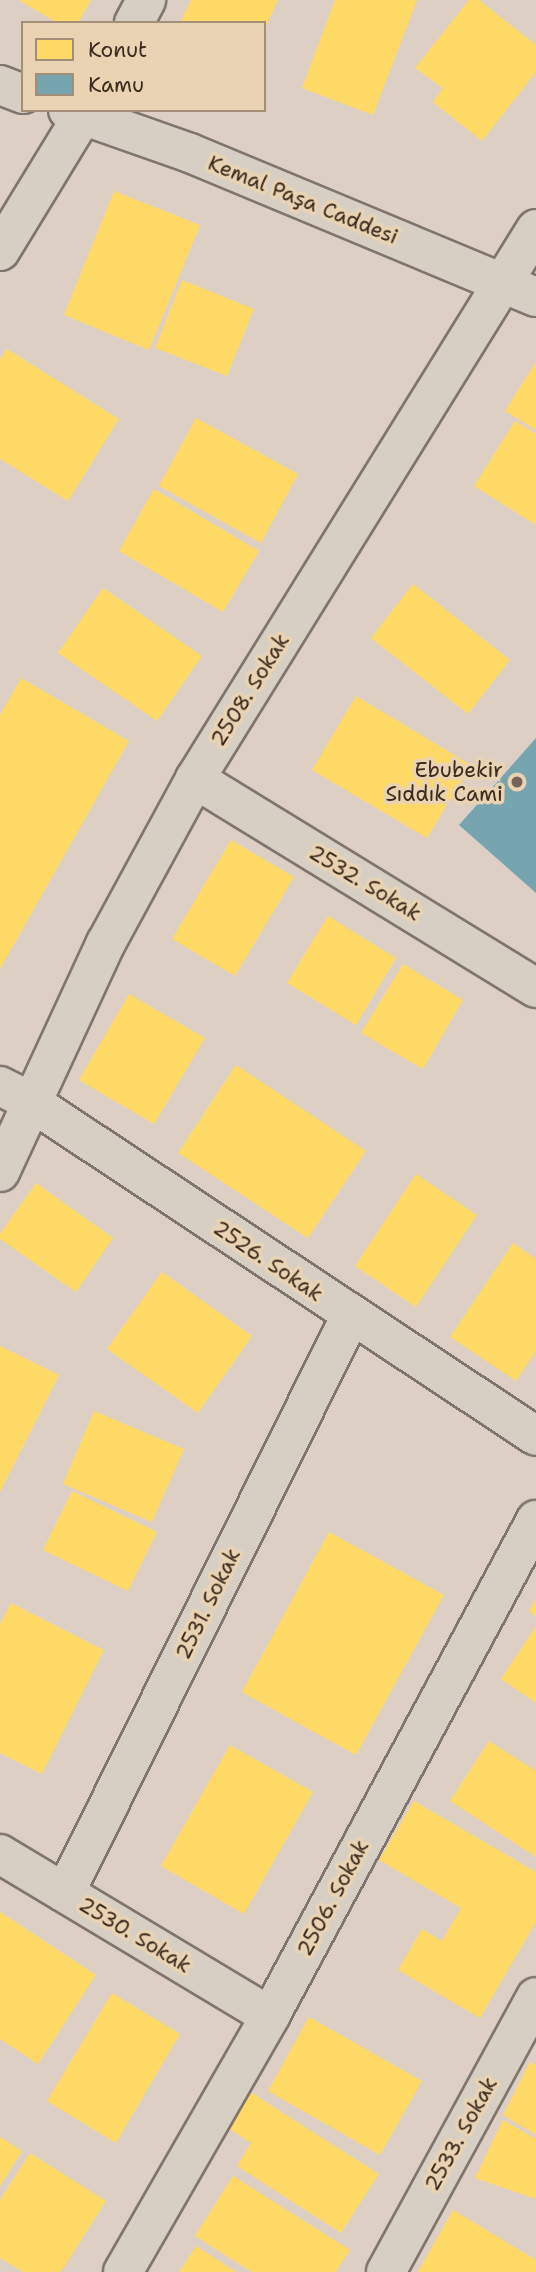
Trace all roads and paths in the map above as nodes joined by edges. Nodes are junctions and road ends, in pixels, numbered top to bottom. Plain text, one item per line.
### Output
1 (146, 0) edge
2 (135, 21) edge
3 (0, 85) edge
4 (21, 92) edge
5 (79, 112) edge
6 (536, 229) edge
7 (0, 251) edge
8 (520, 290) edge
9 (195, 779) junction
10 (536, 988) edge
11 (15, 1094) edge
12 (0, 1172) edge
13 (351, 1315) junction
14 (536, 1436) edge
15 (536, 1520) edge
16 (0, 1854) edge
17 (65, 1893) junction
18 (536, 1997) edge
19 (270, 2016) junction
20 (123, 2272) edge
21 (386, 2272) edge

1 - 2 street
3 - 4 street
5 - 7 street
5 - 8 street, Kemal Paşa Caddesi
6 - 8 street, 2508. Sokak
8 - 9 street, 2508. Sokak
9 - 10 street, 2532. Sokak
9 - 11 street, 2508. Sokak
11 - 12 street, 2508. Sokak
11 - 13 street, 2526. Sokak
13 - 14 street, 2526. Sokak
13 - 17 street, 2531. Sokak
15 - 19 street, 2506. Sokak
16 - 17 street, 2530. Sokak
17 - 19 street, 2530. Sokak
18 - 21 street, 2533. Sokak
19 - 20 street, 2506. Sokak

